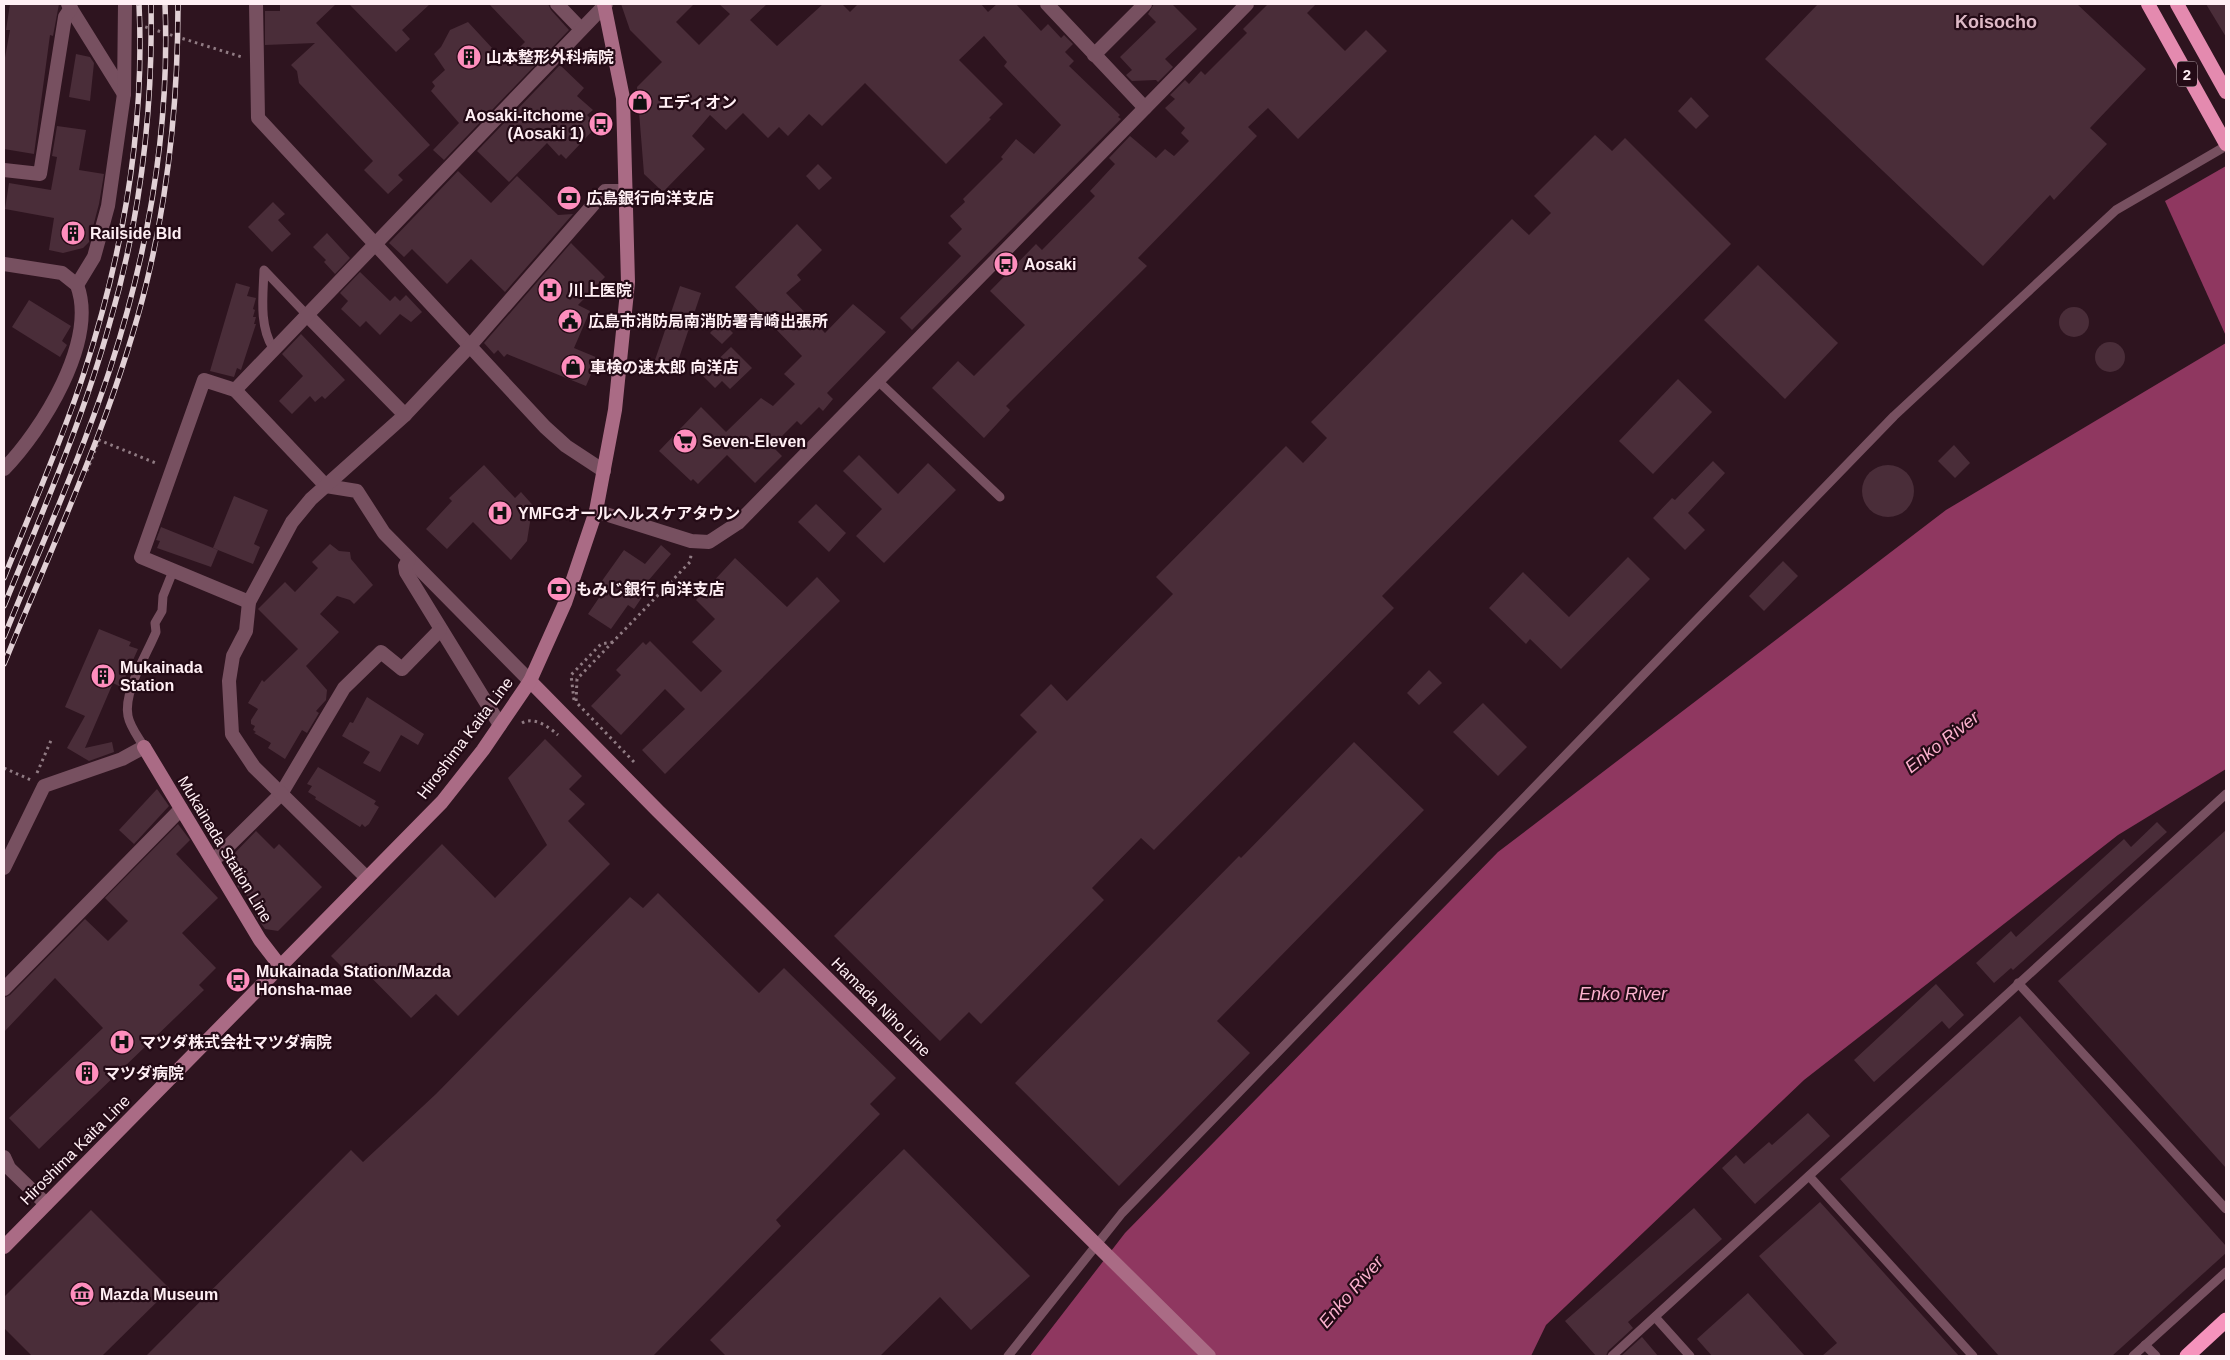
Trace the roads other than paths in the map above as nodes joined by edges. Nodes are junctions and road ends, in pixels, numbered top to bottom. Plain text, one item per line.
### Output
1 (125, 4) edge
2 (256, 4) edge
3 (557, 4) edge
4 (605, 4) edge
5 (1047, 4) edge
6 (1145, 4) edge
7 (1247, 4) edge
8 (2148, 4) edge
9 (2177, 4) edge
10 (70, 6) edge
11 (581, 29) junction
12 (1094, 55) junction
13 (2226, 92) edge
14 (124, 94) junction
15 (1145, 108) junction
16 (2226, 145) edge
17 (4, 170) edge
18 (626, 191) junction
19 (375, 243) junction
20 (4, 264) edge
21 (77, 285) junction
22 (306, 314) junction
23 (469, 347) junction
24 (273, 348) junction
25 (877, 380) junction
26 (235, 390) junction
27 (405, 415) junction
28 (4, 469) edge
29 (604, 471) junction
30 (326, 486) junction
31 (1000, 497) dead end
32 (596, 511) junction
33 (409, 559) junction
34 (173, 570) junction
35 (249, 602) junction
36 (440, 630) junction
37 (530, 682) junction
38 (500, 725) junction
39 (144, 748) junction
40 (281, 794) junction
41 (2226, 794) edge
42 (181, 809) junction
43 (212, 861) junction
44 (4, 868) edge
45 (367, 878) junction
46 (280, 966) junction
47 (2018, 983) junction
48 (4, 989) edge
49 (4, 1157) edge
50 (1809, 1176) junction
51 (46, 1204) junction
52 (2226, 1209) edge
53 (4, 1247) edge
54 (2226, 1272) edge
55 (1655, 1317) junction
56 (2226, 1320) edge
57 (2146, 1345) junction
58 (1008, 1356) edge
59 (1209, 1356) edge
60 (1612, 1356) edge
61 (1690, 1356) edge
62 (1973, 1356) edge
63 (2133, 1356) edge
64 (2156, 1356) edge
65 (2187, 1356) edge

1 - 14 street
2 - 19 street
3 - 11 street
4 - 11 street
4 - 18 main road, Hiroshima Kaita Line
5 - 12 street
6 - 12 street
7 - 15 street
8 - 16 highway, 2
9 - 13 highway, 2
10 - 14 street
10 - 17 street
11 - 19 street
12 - 15 street
14 - 21 street
15 - 25 street
16 - 58 lane
18 - 23 street
18 - 29 main road, Hiroshima Kaita Line
19 - 22 street
19 - 23 street
20 - 21 street
21 - 28 street
22 - 24 street
22 - 24 lane
22 - 27 street
23 - 27 street
23 - 29 street
24 - 26 street
25 - 31 lane
25 - 32 street
26 - 30 street
26 - 34 street
27 - 30 street
29 - 32 main road, Hiroshima Kaita Line
30 - 33 street
30 - 35 street
32 - 37 main road, Hiroshima Kaita Line
33 - 36 street
33 - 37 street
34 - 35 street
34 - 39 lane
35 - 40 street
36 - 38 street
36 - 40 street
37 - 38 main road, Hiroshima Kaita Line
37 - 59 main road, Hamada Niho Line
38 - 45 main road, Hiroshima Kaita Line
39 - 42 main road, Mukainada Station Line
39 - 44 street
40 - 43 street
40 - 45 street
41 - 47 lane
42 - 43 main road, Mukainada Station Line
42 - 48 street
43 - 46 main road, Mukainada Station Line
45 - 46 main road, Hiroshima Kaita Line
46 - 51 main road, Hiroshima Kaita Line
47 - 50 lane
47 - 52 lane
49 - 51 street
50 - 55 lane
50 - 62 lane
51 - 53 main road, Hiroshima Kaita Line
54 - 57 lane
55 - 60 lane
55 - 61 lane
56 - 65 highway
57 - 63 lane
57 - 64 lane

